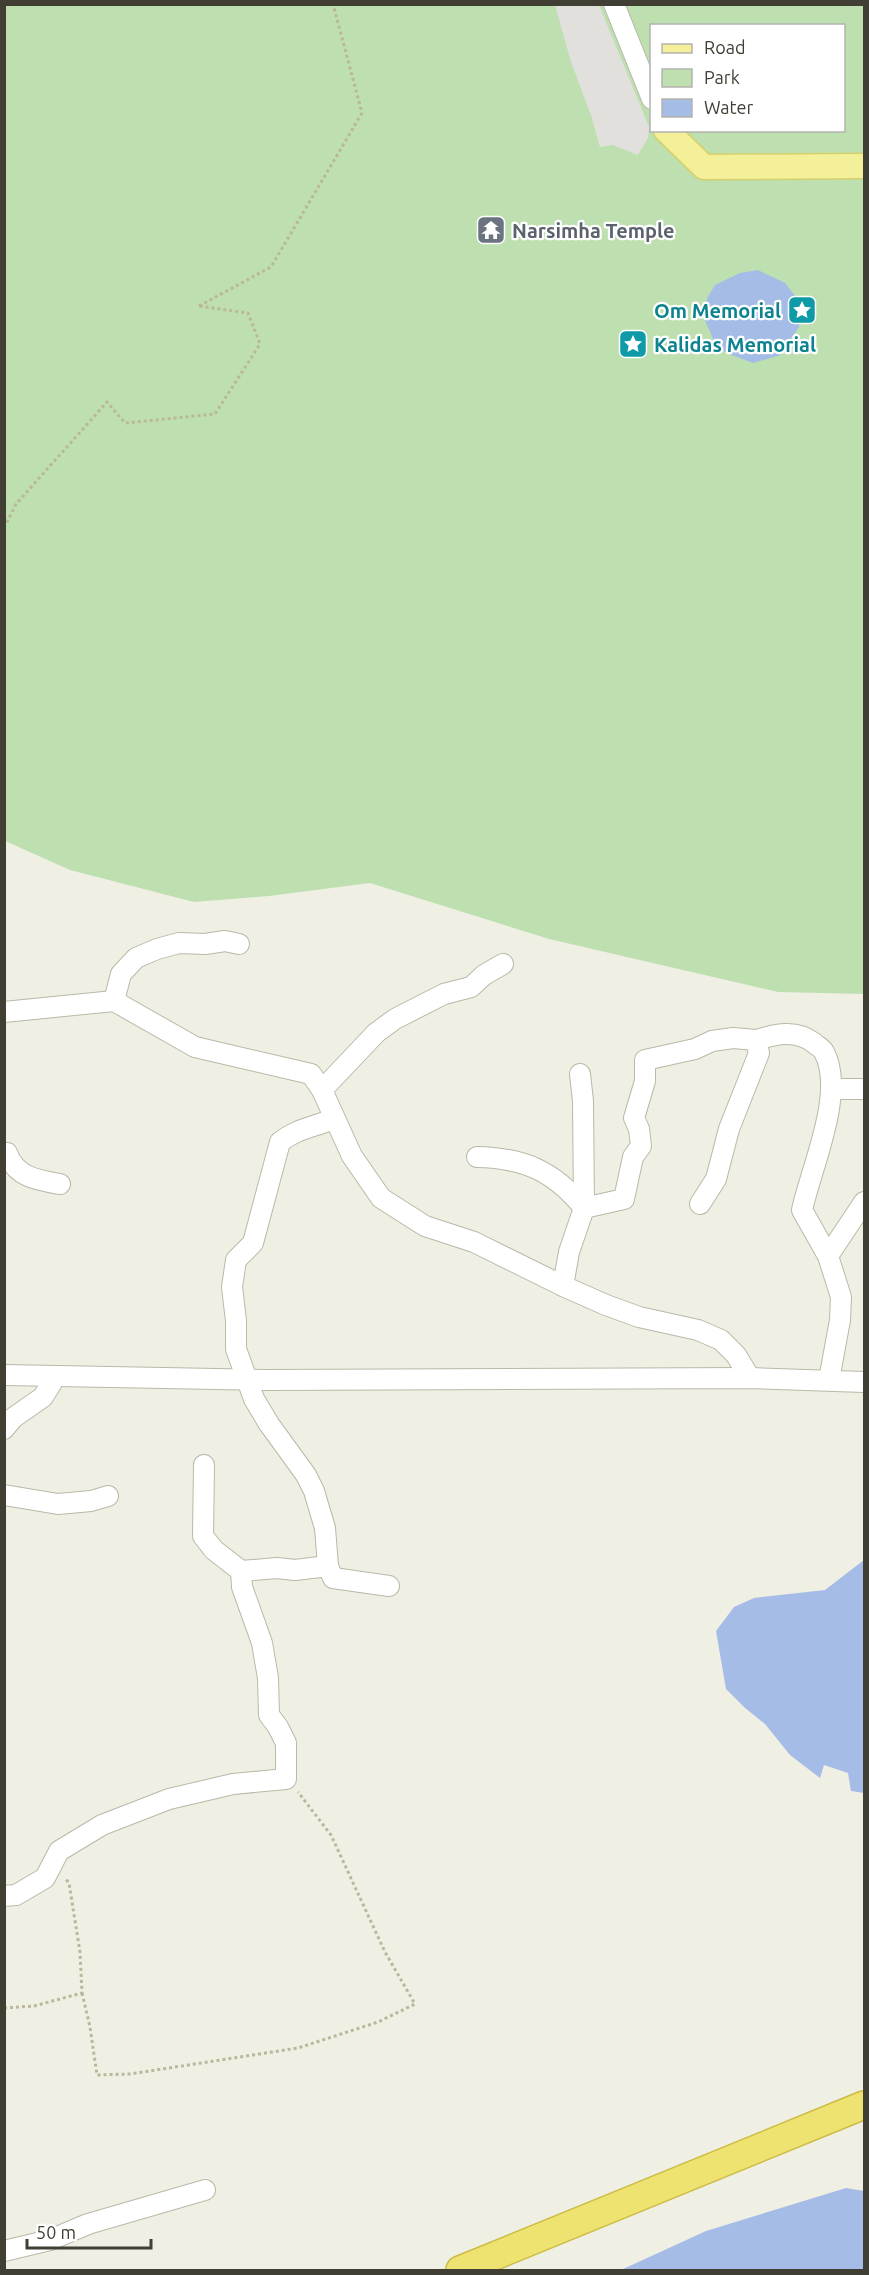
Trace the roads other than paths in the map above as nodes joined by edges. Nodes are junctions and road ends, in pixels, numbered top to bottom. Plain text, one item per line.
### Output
1 (614, 4) edge
2 (650, 96) edge
3 (668, 132) edge
4 (864, 166) edge
5 (239, 944) dead end
6 (503, 964) dead end
7 (114, 1001) junction
8 (4, 1012) edge
9 (756, 1040) junction
10 (580, 1074) dead end
11 (831, 1089) junction
12 (864, 1089) edge
13 (322, 1090) junction
14 (333, 1119) junction
15 (4, 1153) edge
16 (477, 1157) dead end
17 (60, 1184) dead end
18 (864, 1202) edge
19 (700, 1204) dead end
20 (584, 1208) junction
21 (828, 1256) junction
22 (563, 1286) junction
23 (4, 1375) edge
24 (56, 1376) junction
25 (750, 1378) junction
26 (247, 1380) junction
27 (830, 1380) junction
28 (864, 1382) edge
29 (4, 1429) edge
30 (204, 1466) dead end
31 (4, 1495) edge
32 (108, 1496) dead end
33 (328, 1566) junction
34 (241, 1571) junction
35 (389, 1586) dead end
36 (4, 1896) edge
37 (864, 2105) edge
38 (205, 2190) dead end
39 (4, 2251) edge
40 (460, 2271) edge

1 - 2 street
3 - 4 main road
5 - 7 street
6 - 13 street
7 - 8 street
7 - 13 street
9 - 11 street
9 - 19 street
9 - 20 street
10 - 20 street
11 - 12 street
11 - 21 street
13 - 14 street
14 - 22 street
14 - 26 street
15 - 17 street
16 - 20 street
18 - 21 street
20 - 22 street
21 - 27 street
22 - 25 street
23 - 24 street
24 - 26 street
24 - 29 street
25 - 26 street
25 - 27 street
26 - 33 street
27 - 28 street
30 - 34 street
31 - 32 street
33 - 34 street
33 - 35 street
34 - 36 street
37 - 40 highway
38 - 39 street

